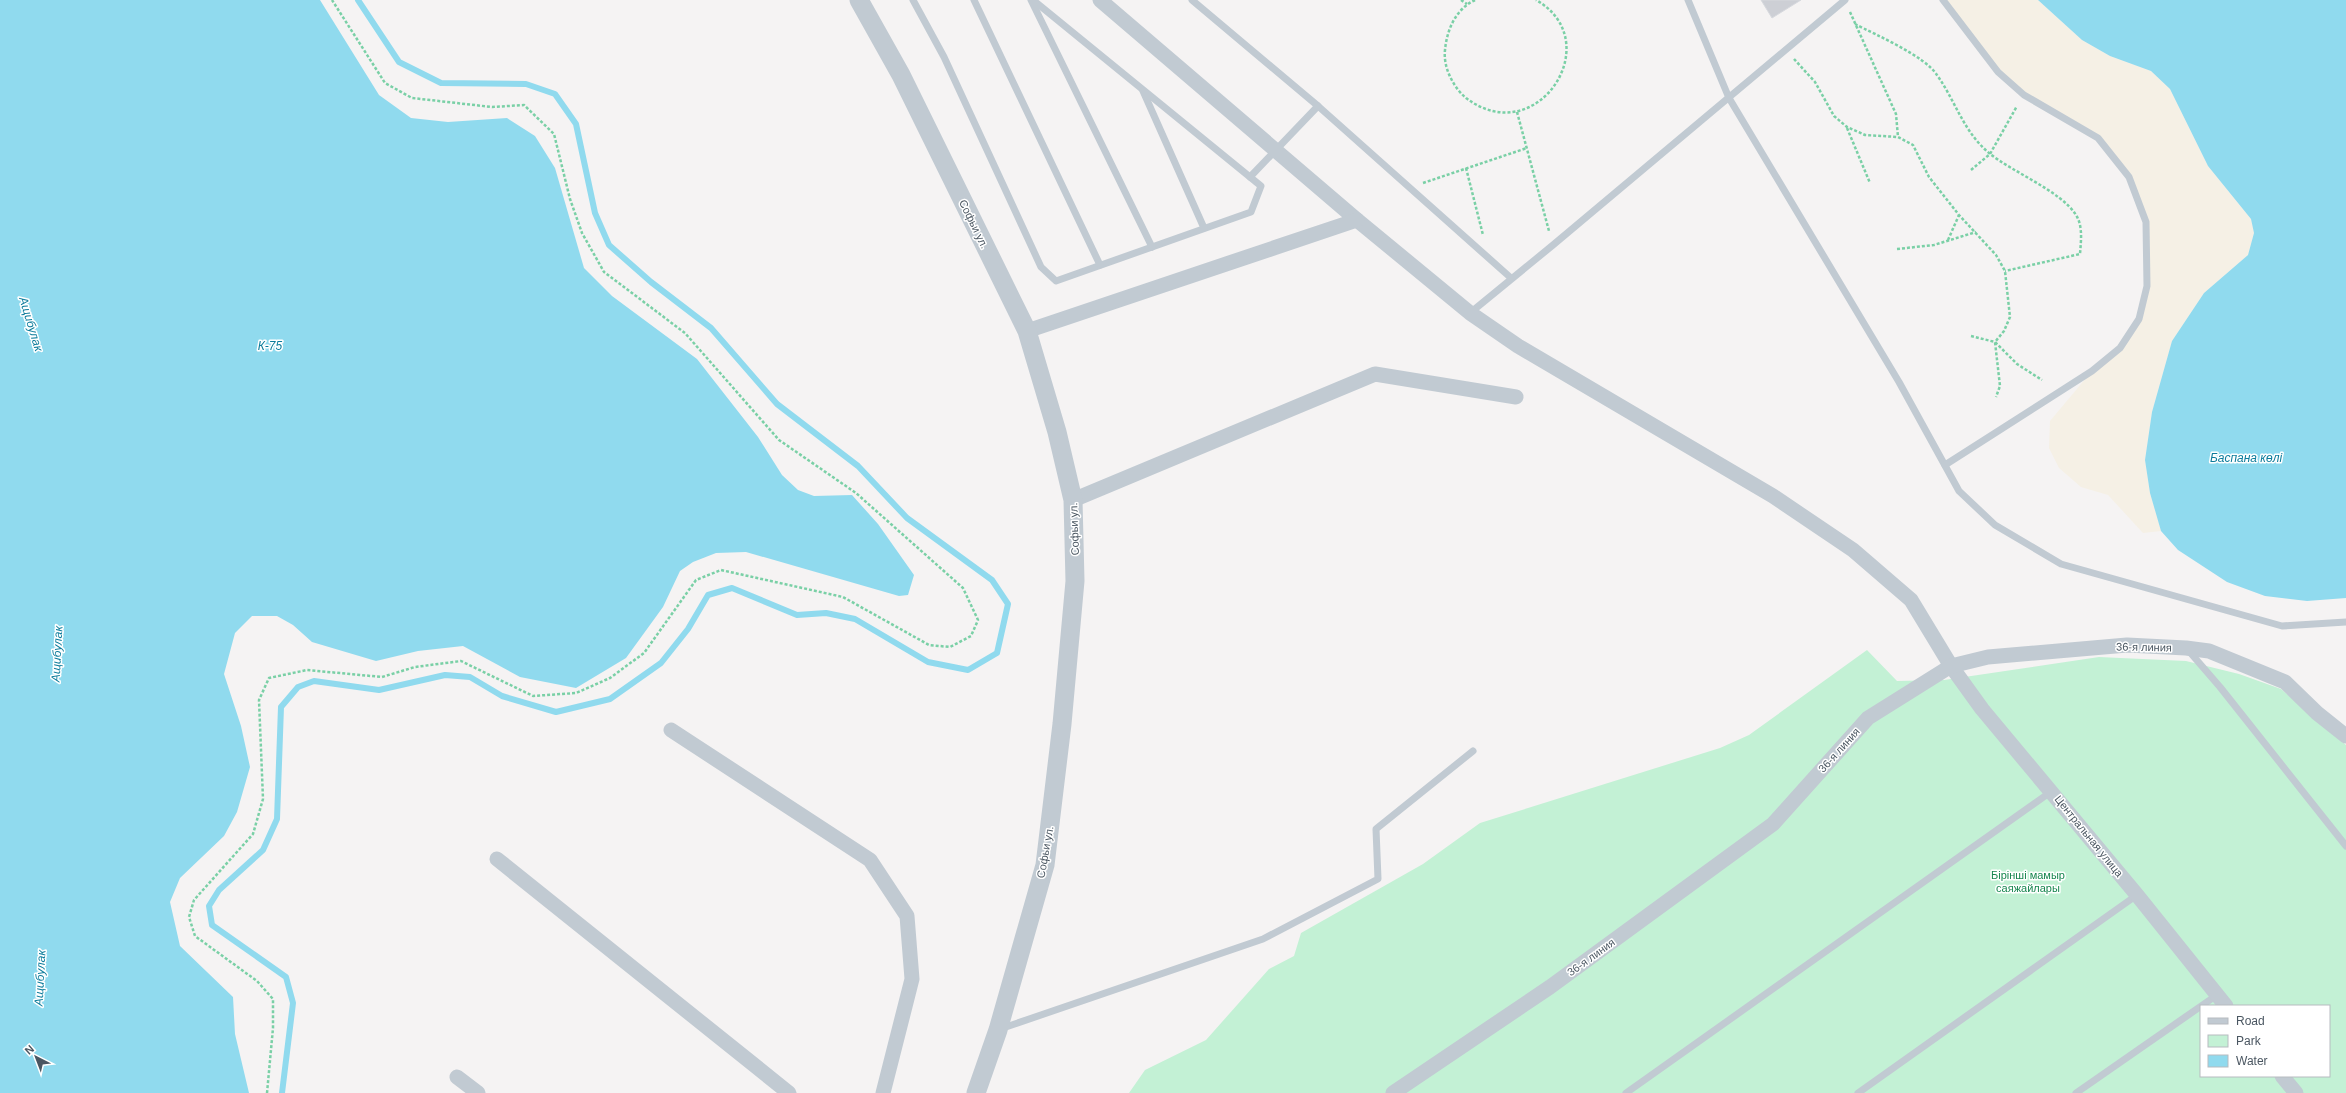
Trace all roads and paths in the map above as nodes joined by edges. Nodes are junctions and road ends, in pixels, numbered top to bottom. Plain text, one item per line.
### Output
1 (332, 0) edge
2 (859, 0) edge
3 (913, 0) edge
4 (974, 0) edge
5 (1032, 0) edge
6 (1100, 0) edge
7 (1192, 0) edge
8 (1461, 0) edge
9 (1475, 0) edge
10 (1536, 0) edge
11 (1688, 0) edge
12 (1845, 0) edge
13 (1943, 0) edge
14 (1466, 4) junction
15 (1855, 24) junction
16 (1786, 50) junction
17 (1142, 89) junction
18 (2024, 95) junction
19 (1729, 98) junction
20 (1318, 106) junction
21 (1517, 112) junction
22 (1846, 127) junction
23 (1898, 137) junction
24 (1527, 148) junction
25 (1275, 150) junction
26 (1990, 154) junction
27 (1466, 168) junction
28 (1971, 170) dead end
29 (1250, 176) junction
30 (1870, 183) dead end
31 (1408, 188) junction
32 (1959, 215) junction
33 (1357, 220) junction
34 (1204, 228) junction
35 (1977, 232) junction
36 (1947, 241) junction
37 (1553, 245) junction
38 (1152, 247) junction
39 (1897, 249) dead end
40 (1487, 257) junction
41 (1100, 265) junction
42 (2005, 271) junction
43 (1511, 278) junction
44 (1470, 313) junction
45 (1027, 331) junction
46 (1971, 336) dead end
47 (1995, 342) junction
48 (2042, 380) dead end
49 (1516, 397) dead end
50 (1996, 397) dead end
51 (1945, 466) junction
52 (1073, 500) junction
53 (2346, 622) edge
54 (2186, 648) junction
55 (1951, 666) junction
56 (671, 730) dead end
57 (2346, 736) edge
58 (1472, 751) dead end
59 (2052, 791) junction
60 (2346, 846) edge
61 (498, 859) dead end
62 (2137, 895) junction
63 (2222, 1000) edge
64 (2200, 1014) edge
65 (998, 1030) junction
66 (457, 1077) dead end
67 (2283, 1077) edge
68 (266, 1093) edge
69 (478, 1093) edge
70 (789, 1093) edge
71 (883, 1093) edge
72 (976, 1093) edge
73 (1393, 1093) edge
74 (1626, 1093) edge
75 (1858, 1093) edge
76 (2076, 1093) edge
77 (2296, 1093) edge

1 - 68 path
2 - 45 street, Софьи ул.
3 - 41 lane
4 - 41 lane
5 - 17 lane
5 - 38 lane
6 - 25 street, Центральная улица
7 - 20 lane
8 - 14 path
9 - 14 path
10 - 21 path
11 - 19 lane
12 - 15 path
12 - 16 lane
13 - 18 lane
14 - 21 path
15 - 23 path
15 - 26 path
16 - 19 lane
16 - 22 path
17 - 29 lane
17 - 34 lane
18 - 26 path
18 - 51 lane
19 - 37 lane
19 - 51 lane
20 - 25 lane
20 - 31 lane
21 - 24 path
22 - 23 path
22 - 30 path
23 - 32 path
24 - 27 path
24 - 37 path
25 - 29 lane
25 - 33 street, Центральная улица
26 - 28 path
26 - 42 path
27 - 31 path
27 - 40 path
29 - 34 lane
31 - 40 lane
32 - 35 path
32 - 36 path
33 - 44 street, Центральная улица
33 - 45 street
34 - 38 lane
35 - 36 path
35 - 42 path
36 - 39 path
37 - 43 lane
38 - 41 lane
40 - 43 lane
42 - 47 path
43 - 44 lane
44 - 55 street, Центральная улица
45 - 52 street, Софьи ул.
46 - 47 path
47 - 48 path
47 - 50 path
49 - 52 street
51 - 53 lane
52 - 65 street, Софьи ул.
54 - 55 street, 36-я линия
54 - 57 street, 36-я линия
54 - 60 lane
55 - 59 street, Центральная улица
55 - 73 street, 36-я линия
56 - 71 street
58 - 65 lane
59 - 62 street, Центральная улица
59 - 74 lane
61 - 70 street
62 - 63 street, Центральная улица
62 - 75 lane
64 - 76 lane
65 - 72 street, Софьи ул.
66 - 69 street
67 - 77 street

